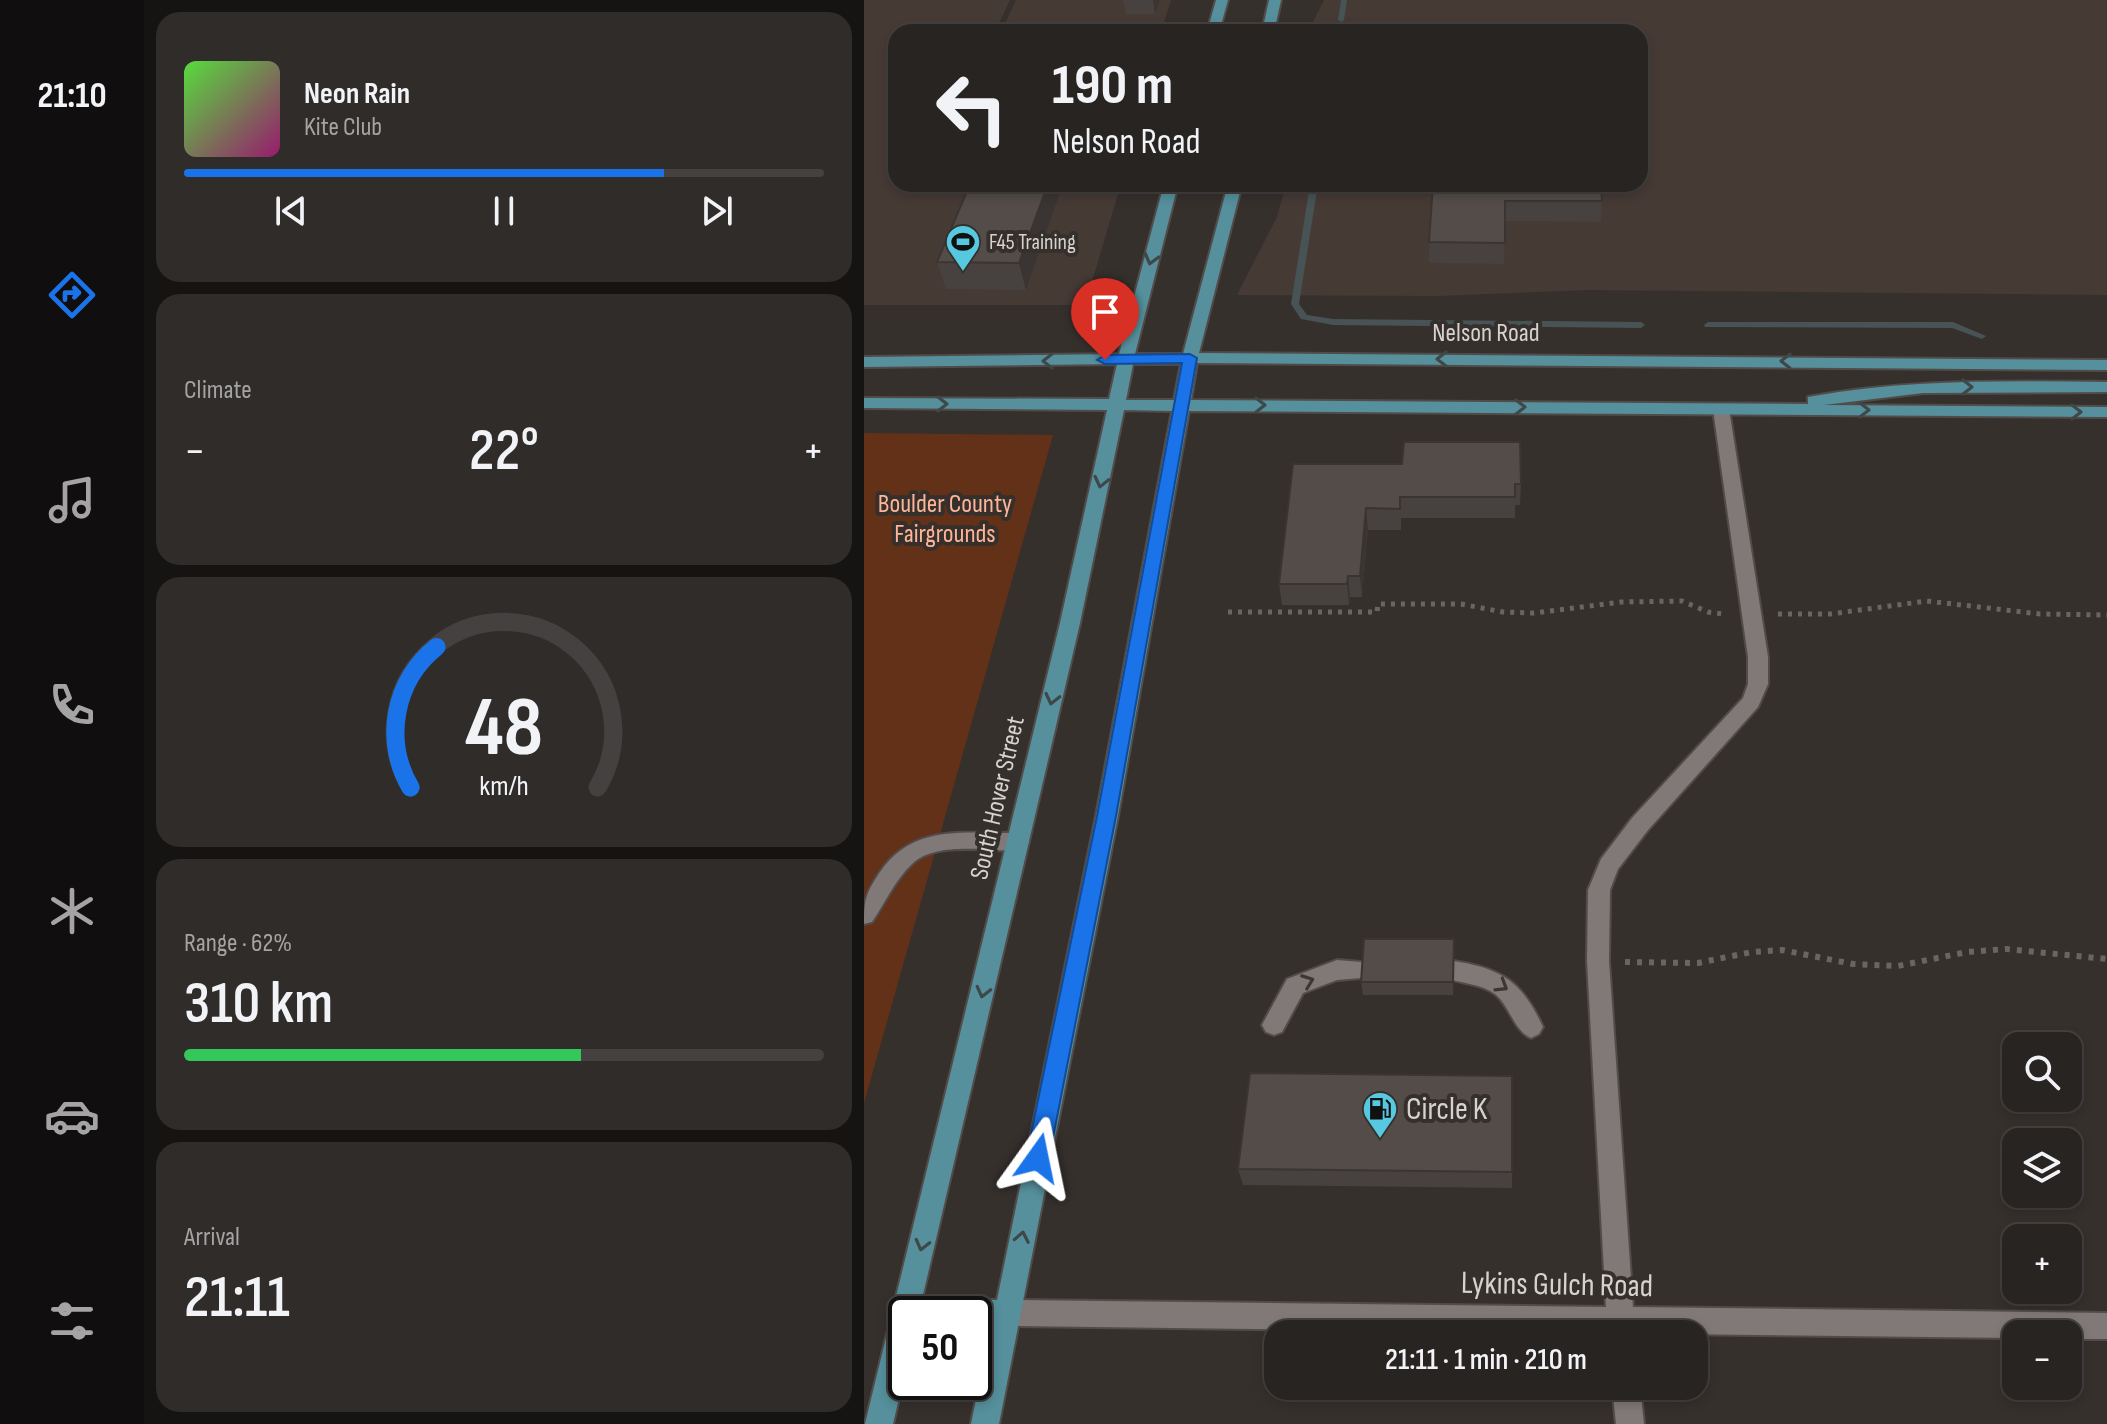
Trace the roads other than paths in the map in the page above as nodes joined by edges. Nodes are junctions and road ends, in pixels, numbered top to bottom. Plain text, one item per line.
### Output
1 (1222, 0) edge
2 (1275, 0) edge
3 (1215, 24) edge
4 (1270, 24) edge
5 (1169, 192) edge
6 (1233, 192) edge
7 (1190, 358) junction
8 (1126, 359) junction
9 (864, 362) edge
10 (2107, 365) edge
11 (2107, 387) edge
12 (864, 403) edge
13 (1118, 406) junction
14 (1182, 406) junction
15 (1721, 409) junction
16 (1779, 409) junction
17 (2107, 412) edge
18 (1018, 842) junction
19 (864, 915) edge
20 (1365, 970) edge
21 (1454, 971) edge
22 (1274, 1025) dead end
23 (1531, 1027) dead end
24 (909, 1296) edge
25 (992, 1313) edge
26 (1006, 1313) junction
27 (1313, 1320) edge
28 (1620, 1320) edge
29 (2107, 1326) edge
30 (1708, 1327) edge
31 (888, 1385) edge
32 (1627, 1400) edge
33 (879, 1424) edge
34 (985, 1424) edge
35 (1630, 1424) edge

1 - 3 main road
2 - 4 main road
5 -> 8 main road, South Hover Street
6 - 7 main road
7 - 8 main road, Nelson Road
10 -> 7 main road, Nelson Road
7 - 14 main road
8 -> 9 main road, Nelson Road
8 - 13 main road, South Hover Street
16 -> 11 main road
12 -> 13 main road
13 - 14 main road
13 -> 18 main road, South Hover Street
14 -> 15 main road
26 -> 14 main road
15 - 16 main road
15 - 28 street
16 -> 17 main road
18 - 19 street
18 -> 24 main road, South Hover Street
22 -> 20 street
21 -> 23 street
25 - 26 main road
26 - 27 street, Lykins Gulch Road
26 - 34 main road
29 - 30 street, Lykins Gulch Road
31 - 33 main road, South Hover Street
32 - 35 street

